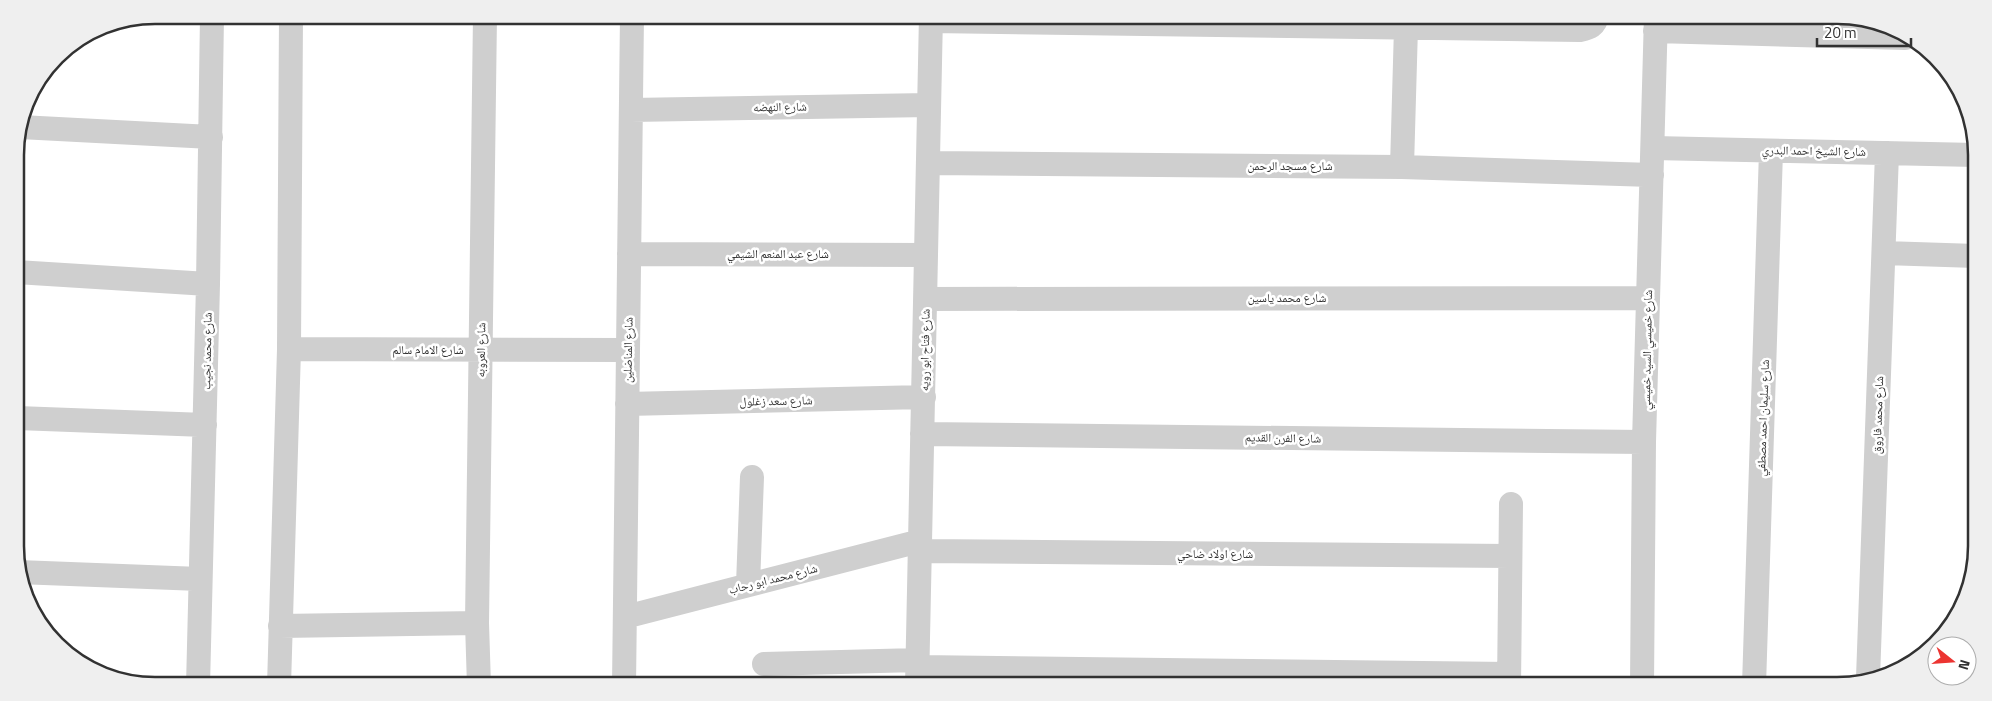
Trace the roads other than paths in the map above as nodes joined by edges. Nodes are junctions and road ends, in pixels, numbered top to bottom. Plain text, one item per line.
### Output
1 (212, 24) edge
2 (291, 24) edge
3 (485, 24) edge
4 (632, 24) edge
5 (931, 24) edge
6 (1346, 24) edge
7 (1595, 24) edge
8 (1656, 24) edge
9 (1673, 24) edge
10 (1406, 27) junction
11 (1896, 37) edge
12 (929, 105) junction
13 (631, 110) junction
14 (26, 127) edge
15 (210, 137) junction
16 (1653, 148) junction
17 (1772, 151) junction
18 (1887, 153) junction
19 (1968, 155) edge
20 (928, 163) junction
21 (1402, 166) junction
22 (1652, 175) junction
23 (1884, 253) junction
24 (629, 254) junction
25 (926, 255) junction
26 (1968, 256) edge
27 (24, 272) edge
28 (208, 284) junction
29 (1648, 298) junction
30 (926, 299) junction
31 (289, 349) junction
32 (481, 350) junction
33 (628, 350) junction
34 (924, 397) junction
35 (627, 404) junction
36 (24, 418) edge
37 (205, 426) junction
38 (922, 434) junction
39 (1644, 442) junction
40 (752, 477) dead end
41 (1511, 504) dead end
42 (920, 546) junction
43 (1510, 556) junction
44 (26, 572) edge
45 (200, 578) junction
46 (748, 585) junction
47 (625, 617) junction
48 (477, 623) junction
49 (280, 626) junction
50 (764, 664) dead end
51 (918, 671) edge
52 (1868, 674) edge
53 (198, 677) edge
54 (279, 677) edge
55 (479, 677) edge
56 (624, 677) edge
57 (1312, 677) edge
58 (1509, 677) edge
59 (1642, 677) edge
60 (1754, 677) edge

1 - 15 street, شارع محمد نجيب
2 - 31 street
3 - 32 street, شارع العروبه
4 - 13 street, شارع المناضلين
5 - 12 street, شارع فتاح ابو رويه
6 - 10 street
7 - 10 street
8 - 16 street, شارع خميسي السيد خميسي
9 - 11 street
10 - 21 street
12 - 13 street, شارع النهضه
12 - 20 street, شارع فتاح ابو رويه
13 - 24 street, شارع المناضلين
14 - 15 street
15 - 28 street, شارع محمد نجيب
16 - 17 street, شارع الشيخ احمد البدري
16 - 22 street, شارع خميسي السيد خميسي
17 - 18 street, شارع الشيخ احمد البدري
17 - 60 street, شارع سليمان احمد مصطفي
18 - 19 street, شارع الشيخ احمد البدري
18 - 23 street, شارع محمد فاروق
20 - 21 street, شارع مسجد الرحمن
20 - 25 street, شارع فتاح ابو رويه
21 - 22 street, شارع مسجد الرحمن
22 - 29 street, شارع خميسي السيد خميسي
23 - 26 street
23 - 52 street, شارع محمد فاروق
24 - 25 street, شارع عبد المنعم الشيمي
24 - 33 street, شارع المناضلين
25 - 30 street, شارع فتاح ابو رويه
27 - 28 street
28 - 37 street, شارع محمد نجيب
29 - 30 street, شارع محمد ياسين
29 - 39 street, شارع خميسي السيد خميسي
30 - 34 street, شارع فتاح ابو رويه
31 - 32 street, شارع الامام سالم
31 - 49 street
32 - 33 street, شارع الامام سالم
32 - 48 street, شارع العروبه
33 - 35 street, شارع المناضلين
34 - 35 street, شارع سعد زغلول
34 - 38 street, شارع فتاح ابو رويه
35 - 47 street, شارع المناضلين
36 - 37 street
37 - 45 street, شارع محمد نجيب
38 - 39 street, شارع الفرن القديم
38 - 42 street, شارع فتاح ابو رويه
39 - 59 street, شارع خميسي السيد خميسي
40 - 46 street
41 - 43 street
42 - 43 street, شارع اولاد ضاحي
42 - 46 street, شارع محمد ابو رحاب
42 - 51 street, شارع فتاح ابو رويه
43 - 58 street
44 - 45 street
45 - 53 street, شارع محمد نجيب
46 - 47 street, شارع محمد ابو رحاب
47 - 56 street, شارع المناضلين
48 - 49 street
48 - 55 street, شارع العروبه
49 - 54 street
50 - 51 street
51 - 57 street

